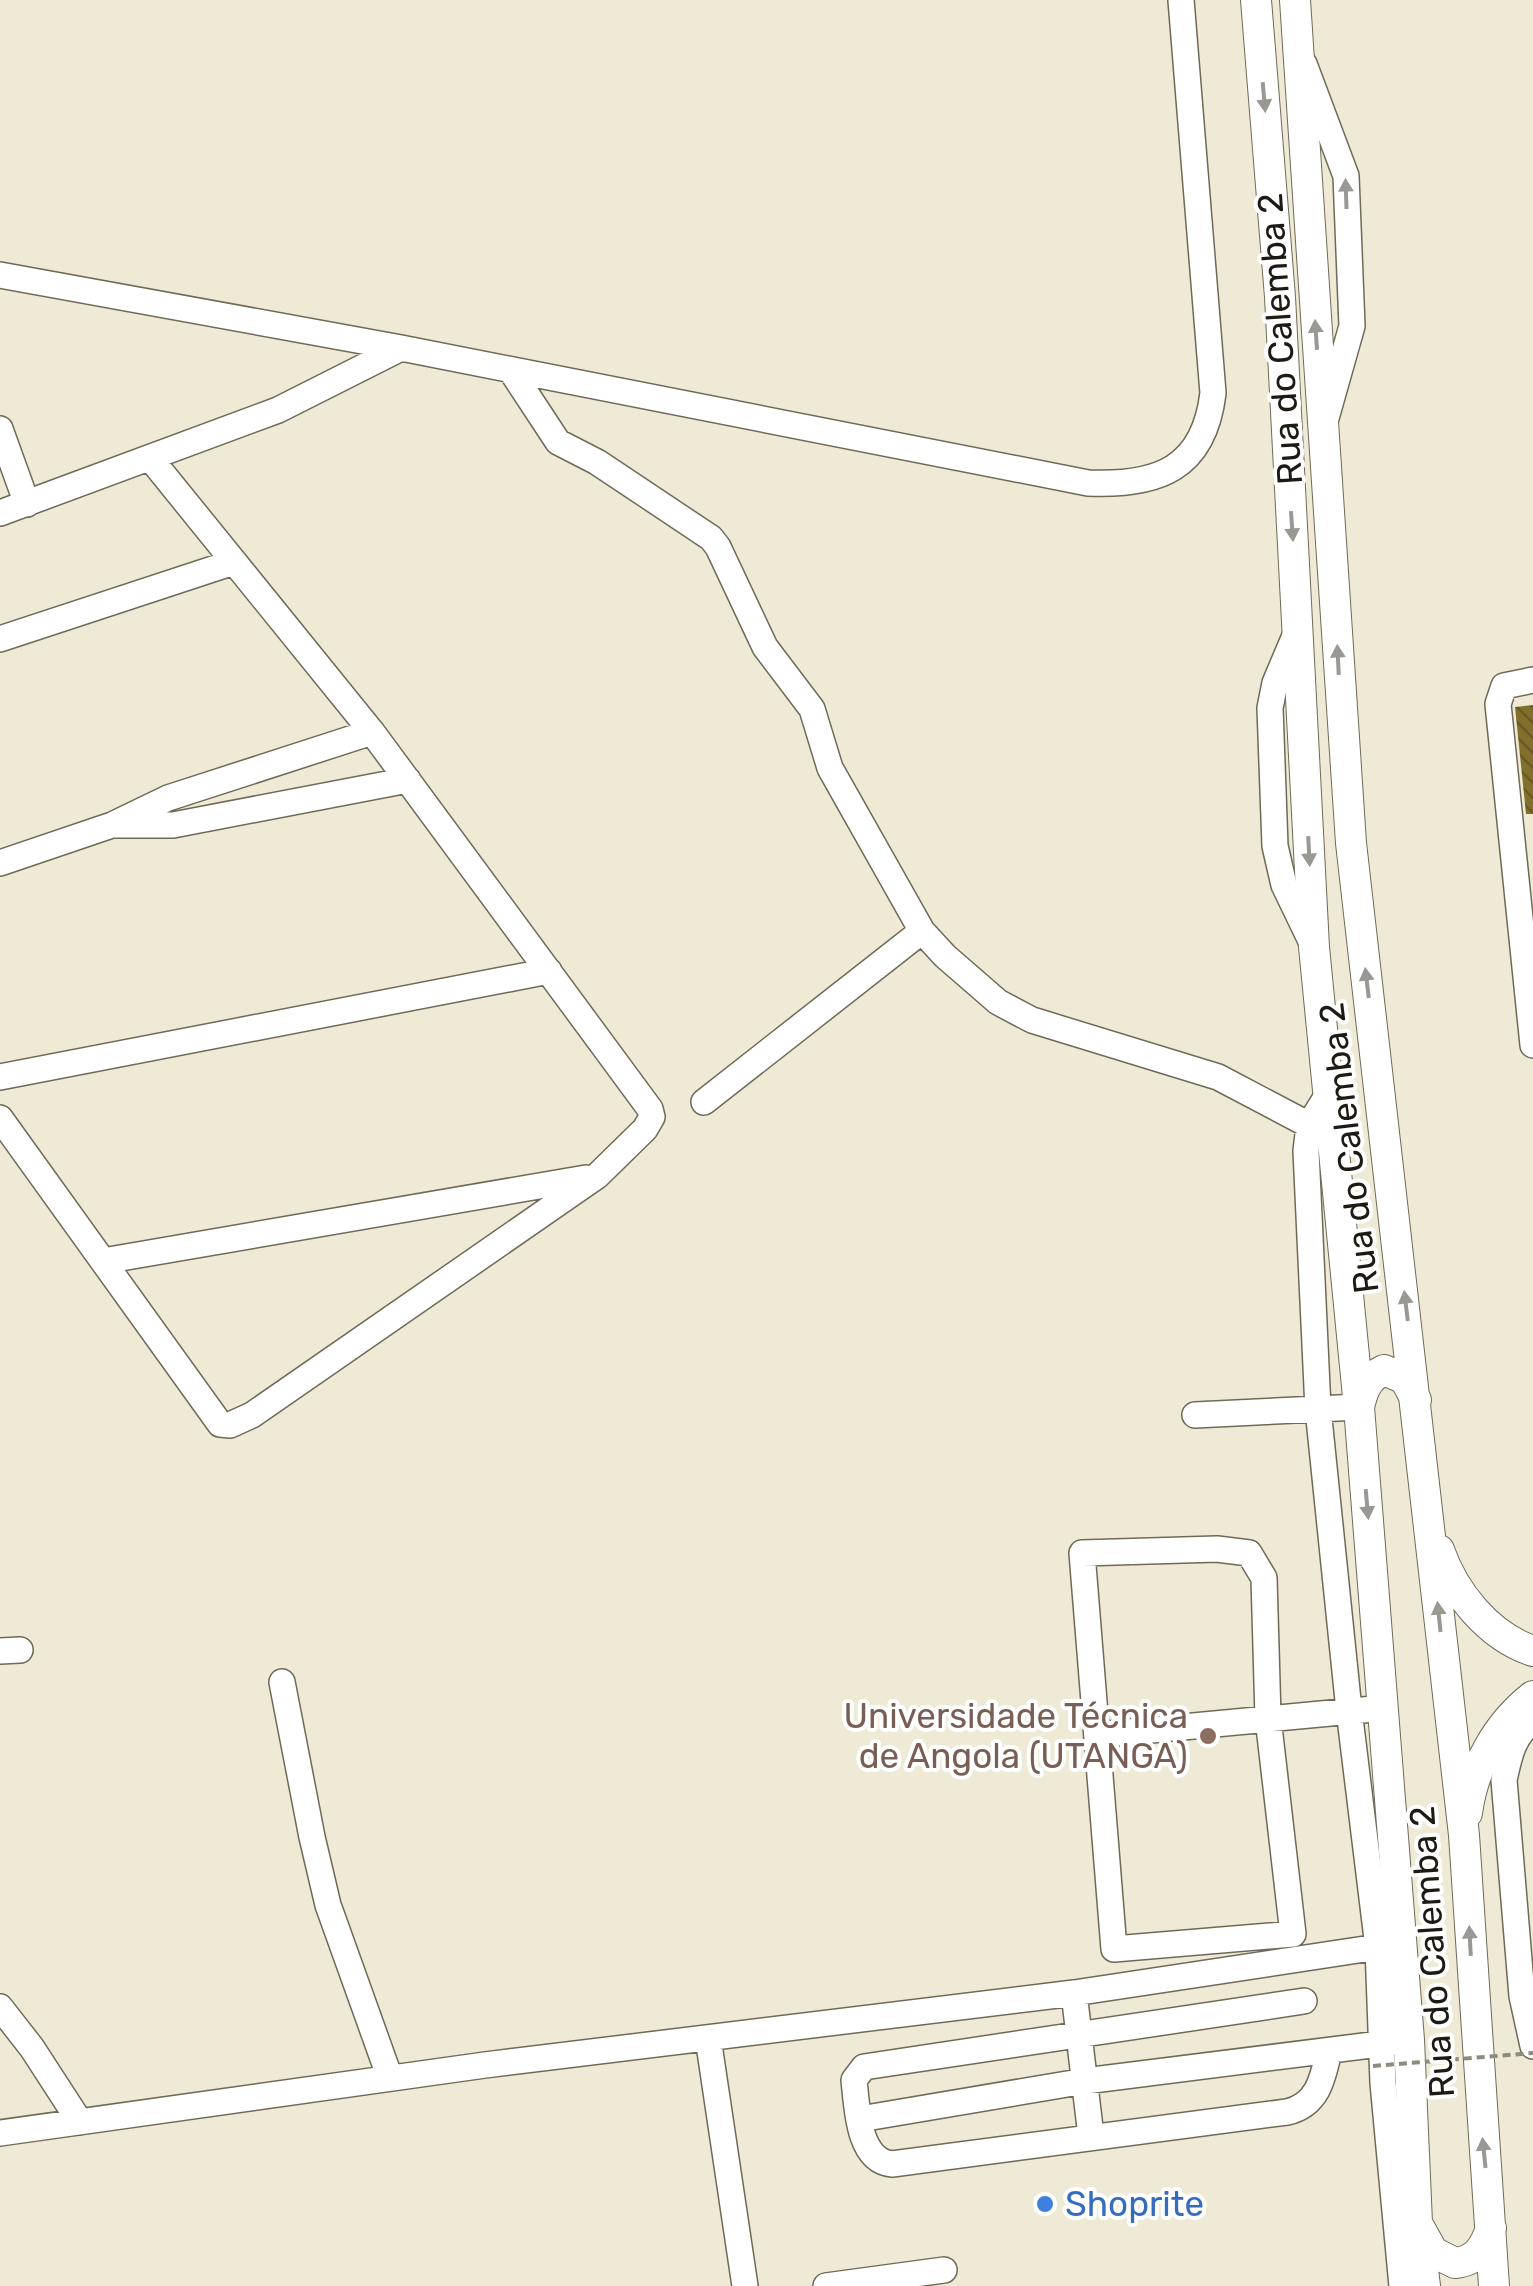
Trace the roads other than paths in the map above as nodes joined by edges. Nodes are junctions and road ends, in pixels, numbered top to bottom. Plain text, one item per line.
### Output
1 (1181, 0) edge
2 (1256, 0) edge
3 (1295, 0) edge
4 (0, 275) edge
5 (401, 348) junction
6 (512, 372) junction
7 (0, 429) edge
8 (150, 458) junction
9 (27, 504) junction
10 (0, 513) edge
11 (234, 562) junction
12 (0, 639) edge
13 (1533, 680) edge
14 (372, 732) junction
15 (408, 780) junction
16 (112, 825) junction
17 (0, 863) edge
18 (922, 931) junction
19 (1527, 935) edge
20 (549, 971) junction
21 (1533, 1045) edge
22 (0, 1077) edge
23 (1330, 1091) junction
24 (704, 1102) dead end
25 (0, 1118) edge
26 (1309, 1126) junction
27 (597, 1176) junction
28 (103, 1262) junction
29 (1417, 1403) junction
30 (1359, 1407) junction
31 (1318, 1409) junction
32 (1195, 1415) dead end
33 (1427, 1514) junction
34 (1533, 1651) edge
35 (282, 1682) dead end
36 (1533, 1696) edge
37 (1384, 1708) junction
38 (1349, 1710) junction
39 (1268, 1718) junction
40 (1533, 1720) edge
41 (1098, 1735) junction
42 (1464, 1835) junction
43 (1390, 1947) junction
44 (1074, 1993) junction
45 (1304, 2001) dead end
46 (0, 2006) edge
47 (1080, 2034) junction
48 (708, 2038) junction
49 (1533, 2049) edge
50 (1388, 2050) junction
51 (1329, 2051) junction
52 (390, 2078) junction
53 (1085, 2081) junction
54 (860, 2119) junction
55 (80, 2122) junction
56 (0, 2133) edge
57 (1091, 2136) junction
58 (1417, 2223) junction
59 (1492, 2228) junction
60 (944, 2270) dead end
61 (745, 2286) edge
62 (826, 2286) edge
63 (1402, 2286) edge
64 (1425, 2286) edge
65 (1494, 2286) edge

1 - 6 street
2 -> 23 main road, Rua do Calemba 2
29 -> 3 main road, Rua do Calemba 2
4 - 5 street
5 - 6 street
5 - 8 street
6 - 18 street
7 - 9 street
8 - 9 street
8 - 11 street
9 - 10 street
11 - 12 street
11 - 14 street
13 - 19 street
14 - 15 street
14 - 16 street
15 - 16 street
15 - 20 street
16 - 17 street
18 - 24 street
18 - 26 street
19 - 21 street
20 - 22 street
20 - 27 street
23 - 26 street
23 - 30 main road, Rua do Calemba 2
25 - 28 street
26 - 31 street
27 - 28 street
27 - 28 street
29 - 30 main road
29 - 33 main road, Rua do Calemba 2
30 - 31 street
30 -> 37 main road, Rua do Calemba 2
31 - 32 street
31 - 38 street
33 - 34 main road
42 -> 33 main road, Rua do Calemba 2
35 - 52 street
36 - 42 main road
37 - 38 street
37 - 43 main road, Rua do Calemba 2
38 - 39 street
38 - 43 street
39 - 41 street
39 - 41 street
39 - 41 street
40 - 49 street
59 -> 42 main road, Rua do Calemba 2
43 - 44 street
43 - 50 main road, Rua do Calemba 2
44 - 47 street
44 - 48 street
45 - 47 street
46 - 55 street
47 - 53 street
47 - 54 street
48 - 52 street
48 - 61 street
50 - 51 street
50 - 58 main road, Rua do Calemba 2
50 - 63 street
51 - 53 street
51 - 57 street
52 - 55 street
53 - 54 street
53 - 57 street
54 - 57 street
55 - 56 street
58 - 59 main road
58 - 64 main road, Rua do Calemba 2
59 - 65 main road, Rua do Calemba 2
60 - 62 street

